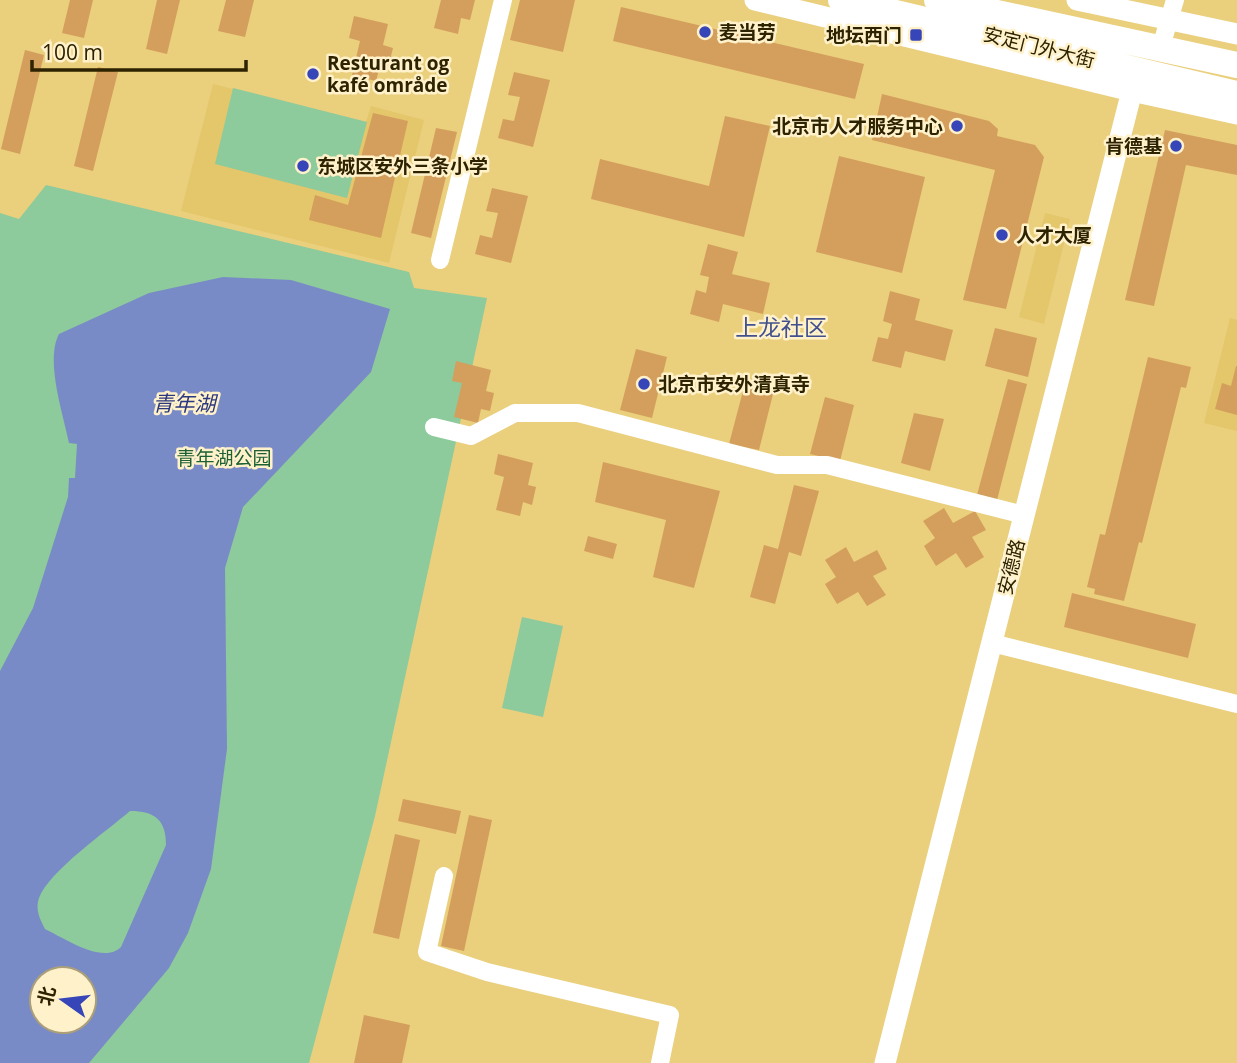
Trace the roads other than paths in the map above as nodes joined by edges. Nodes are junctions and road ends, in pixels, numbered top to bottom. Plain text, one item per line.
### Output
1 (503, 0) edge
2 (755, 0) edge
3 (841, 0) edge
4 (937, 0) edge
5 (1077, 0) edge
6 (1171, 9) edge
7 (1237, 34) edge
8 (1160, 50) junction
9 (1237, 65) edge
10 (1134, 81) junction
11 (1237, 94) edge
12 (1237, 114) edge
13 (439, 260) dead end
14 (434, 427) dead end
15 (1024, 515) junction
16 (992, 643) junction
17 (1237, 704) edge
18 (444, 876) dead end
19 (660, 1063) edge
20 (886, 1063) edge

1 - 13 street
2 - 10 street
3 - 10 main road, 安定门外大街
4 - 8 main road, 安定门外大街
5 - 6 street
6 - 7 street
6 - 8 street
8 - 9 main road, 安定门外大街
10 - 11 main road, 安定门外大街
10 - 12 street
10 - 15 street, 安德路
14 - 15 street
15 - 16 street, 安德路
16 - 17 street
16 - 20 street, 安德路
18 - 19 street

